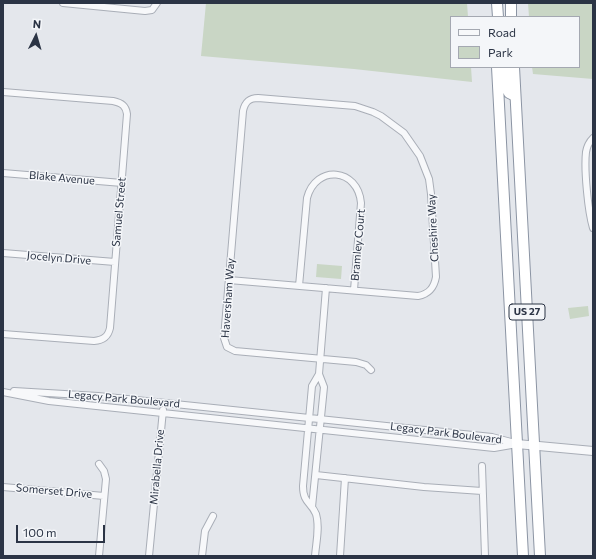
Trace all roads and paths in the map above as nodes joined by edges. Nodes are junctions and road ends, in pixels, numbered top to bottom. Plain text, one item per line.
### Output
1 (63, 3) edge
2 (157, 3) edge
3 (493, 3) edge
4 (497, 3) edge
5 (510, 3) edge
6 (494, 16) edge
7 (498, 16) edge
8 (511, 16) edge
9 (497, 68) edge
10 (504, 68) edge
11 (514, 68) edge
12 (3, 92) edge
13 (515, 96) junction
14 (247, 101) joint
15 (593, 138) edge
16 (3, 173) edge
17 (122, 183) junction
18 (593, 228) edge
19 (3, 253) edge
20 (115, 262) junction
21 (229, 280) junction
22 (299, 286) junction
23 (326, 288) junction
24 (354, 290) junction
25 (3, 334) edge
26 (321, 359) junction
27 (372, 370) dead end
28 (320, 374) junction
29 (3, 392) edge
30 (164, 402) junction
31 (163, 412) junction
32 (309, 417) junction
33 (321, 418) junction
34 (308, 428) junction
35 (320, 429) junction
36 (517, 444) junction
37 (534, 445) junction
38 (593, 451) edge
39 (100, 464) dead end
40 (482, 466) dead end
41 (316, 475) junction
42 (345, 478) junction
43 (3, 487) edge
44 (482, 491) junction
45 (104, 496) junction
46 (312, 507) junction
47 (213, 516) dead end
48 (99, 556) edge
49 (149, 556) edge
50 (202, 556) edge
51 (315, 556) edge
52 (340, 556) edge
53 (485, 556) edge
54 (523, 556) edge
55 (540, 556) edge

1 - 2 street
3 - 6 highway
4 - 7 highway
5 - 8 highway
9 - 36 highway, US 27
10 - 13 highway
11 - 13 highway, US 27
12 - 17 street, Samuel Street
13 - 37 highway, US 27
14 - 21 street, Haversham Way
14 - 24 street, Cheshire Way
15 - 18 street
16 - 17 street, Blake Avenue
17 - 20 street, Samuel Street
19 - 20 street, Jocelyn Drive
20 - 25 street, Samuel Street
21 - 22 street, Cheshire Way
21 - 26 street, Haversham Way
22 - 23 street, Cheshire Way
22 - 24 street, Bramley Court
23 - 24 street, Cheshire Way
23 - 26 street
26 - 27 street, Haversham Way
26 - 28 street
28 - 32 street
28 - 33 street
29 - 30 street, Legacy Park Boulevard
29 - 31 street, Legacy Park Boulevard
30 - 31 street, Mirabella Drive
30 - 32 street, Legacy Park Boulevard
31 - 34 street, Legacy Park Boulevard
31 - 49 street, Mirabella Drive
32 - 33 street, Legacy Park Boulevard
32 - 34 street
33 - 35 street
33 - 36 street, Legacy Park Boulevard
34 - 35 street, Legacy Park Boulevard
34 - 46 street
35 - 36 street, Legacy Park Boulevard
35 - 41 street
36 - 37 street
36 - 54 highway, US 27
37 - 38 street
37 - 55 highway, US 27
39 - 45 street
40 - 44 street
41 - 42 street
41 - 46 street
42 - 44 street
42 - 52 street
43 - 45 street, Somerset Drive
44 - 53 street
45 - 48 street
46 - 51 street
47 - 50 street

